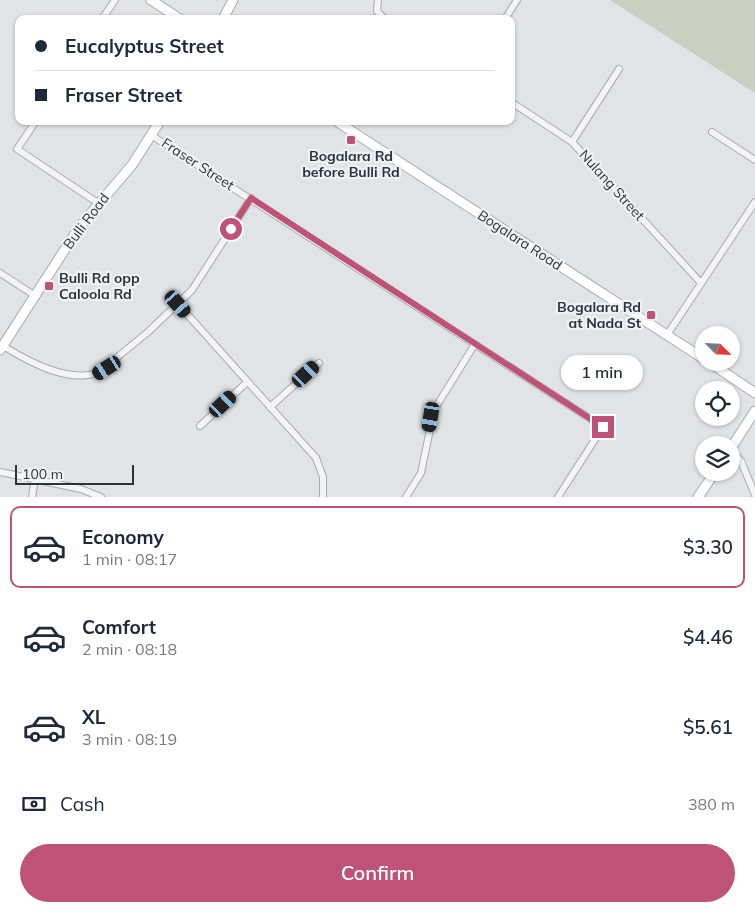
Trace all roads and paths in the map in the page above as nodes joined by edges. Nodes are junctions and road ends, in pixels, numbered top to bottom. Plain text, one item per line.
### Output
1 (115, 0) edge
2 (151, 0) edge
3 (233, 0) edge
4 (378, 0) edge
5 (517, 0) edge
6 (105, 15) edge
7 (174, 15) edge
8 (225, 15) edge
9 (381, 15) edge
10 (508, 15) edge
11 (619, 69) dead end
12 (515, 105) edge
13 (33, 125) edge
14 (157, 125) edge
15 (342, 125) edge
16 (712, 132) dead end
17 (151, 135) junction
18 (572, 142) junction
19 (755, 160) edge
20 (251, 198) junction
21 (755, 202) edge
22 (98, 203) junction
23 (0, 273) edge
24 (701, 283) junction
25 (34, 295) junction
26 (178, 304) junction
27 (667, 335) junction
28 (475, 344) junction
29 (1, 348) edge
30 (695, 353) edge
31 (319, 363) dead end
32 (722, 371) edge
33 (247, 382) junction
34 (755, 393) edge
35 (270, 407) junction
36 (755, 411) edge
37 (200, 426) dead end
38 (739, 436) edge
39 (740, 460) edge
40 (0, 472) edge
41 (35, 479) junction
42 (708, 481) edge
43 (755, 495) edge
44 (32, 497) edge
45 (101, 497) edge
46 (323, 497) edge
47 (406, 497) edge
48 (558, 497) edge
49 (698, 497) edge

1 - 6 street
2 - 7 street
3 - 8 street
4 - 9 street
5 - 10 street
11 - 18 street
12 - 18 street, Nulang Street
13 - 22 street
14 - 17 street, Bulli Road
15 - 27 street, Bogalara Road
16 - 19 street
17 - 20 street, Fraser Street
17 - 22 street, Bulli Road
18 - 24 street, Nulang Street
20 - 26 street
20 - 28 street, Fraser Street
21 - 24 street
22 - 25 street, Bulli Road
23 - 25 street
24 - 27 street
25 - 29 street, Bulli Road
26 - 29 street
26 - 33 street
27 - 30 street, Bogalara Road
28 - 47 street
28 - 48 street, Fraser Street
31 - 35 street
32 - 34 street
33 - 35 street
33 - 37 street
35 - 46 street
36 - 38 street
39 - 43 street
40 - 41 street
41 - 44 street
41 - 45 street
42 - 49 street

